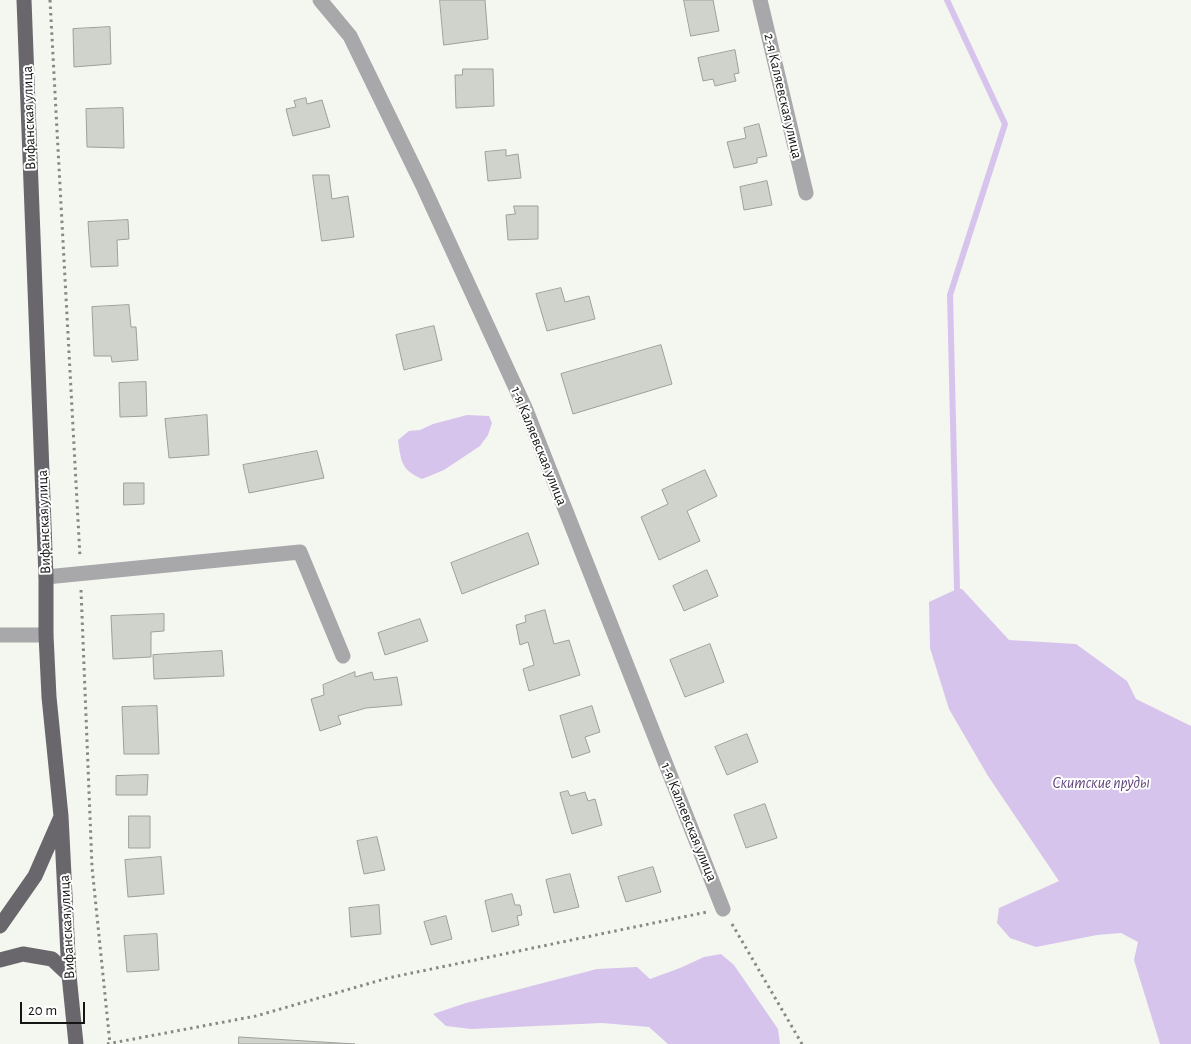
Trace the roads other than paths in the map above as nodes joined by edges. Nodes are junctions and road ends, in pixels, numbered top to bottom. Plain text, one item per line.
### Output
1 (24, 0) edge
2 (320, 0) edge
3 (760, 0) edge
4 (806, 192) dead end
5 (46, 576) junction
6 (0, 635) edge
7 (46, 635) junction
8 (344, 656) dead end
9 (61, 816) junction
10 (723, 909) road end
11 (0, 926) edge
12 (0, 960) edge
13 (69, 975) junction
14 (76, 1044) edge

1 - 5 main road, Вифанская улица
2 - 10 street, 1-я Каляевская улица
3 - 4 street, 2-я Каляевская улица
5 - 7 main road, Вифанская улица
5 - 8 street
6 - 7 street
7 - 9 main road, Вифанская улица
9 - 11 main road
9 - 13 main road, Вифанская улица
12 - 13 main road
13 - 14 main road, Вифанская улица

